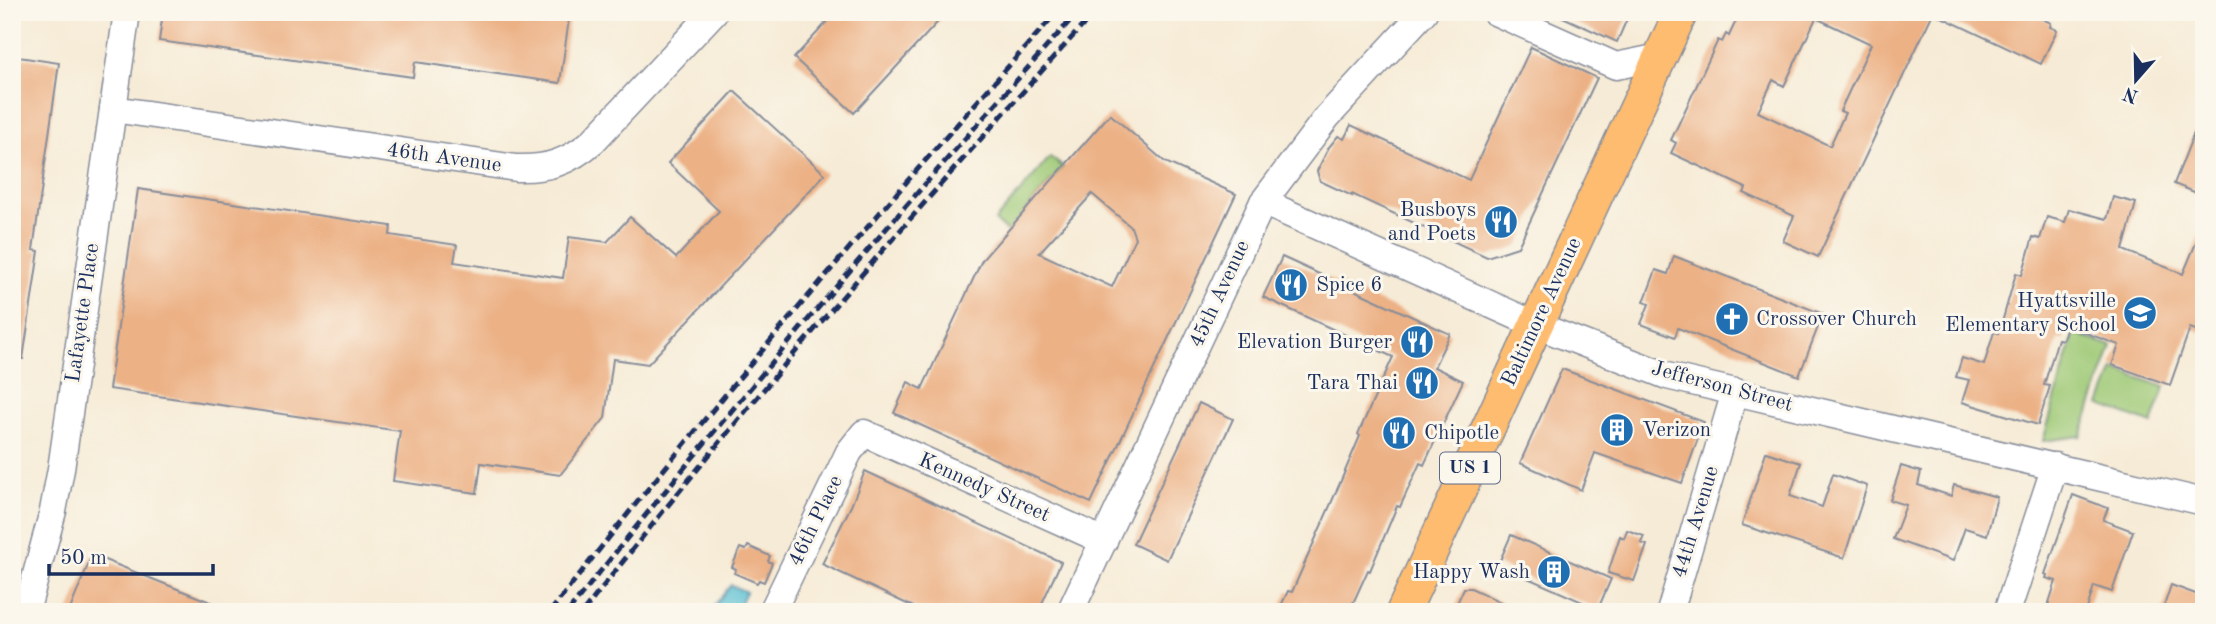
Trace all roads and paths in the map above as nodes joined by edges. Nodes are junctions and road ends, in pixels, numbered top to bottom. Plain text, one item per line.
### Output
1 (127, 12) edge
2 (713, 12) edge
3 (1424, 12) edge
4 (1495, 12) edge
5 (1681, 12) edge
6 (1660, 57) junction
7 (1616, 66) junction
8 (113, 109) junction
9 (1635, 112) junction
10 (1263, 202) junction
11 (1536, 325) junction
12 (1735, 392) junction
13 (864, 433) joint
14 (2055, 466) junction
15 (2204, 502) edge
16 (1104, 541) junction
17 (26, 612) edge
18 (772, 612) edge
19 (1070, 612) edge
20 (1403, 612) edge
21 (1670, 612) edge
22 (2007, 612) edge

1 - 8 street, Lafayette Place
2 - 8 street, 46th Avenue
3 - 10 street, 45th Avenue
4 - 7 street
5 - 6 main road, Baltimore Avenue / US 1
6 - 7 street
6 - 9 main road, Baltimore Avenue / US 1
7 - 9 street
8 - 17 street, Lafayette Place
9 - 11 main road, Baltimore Avenue / US 1
10 - 11 street, Jefferson Street
10 - 16 street, 45th Avenue
11 - 12 street, Jefferson Street
11 - 20 main road, Baltimore Avenue / US 1
12 - 14 street, Jefferson Street
12 - 21 street, 44th Avenue
13 - 16 street, Kennedy Street
13 - 18 street, 46th Place
14 - 15 street, Jefferson Street
14 - 22 street
16 - 19 street, 45th Avenue

